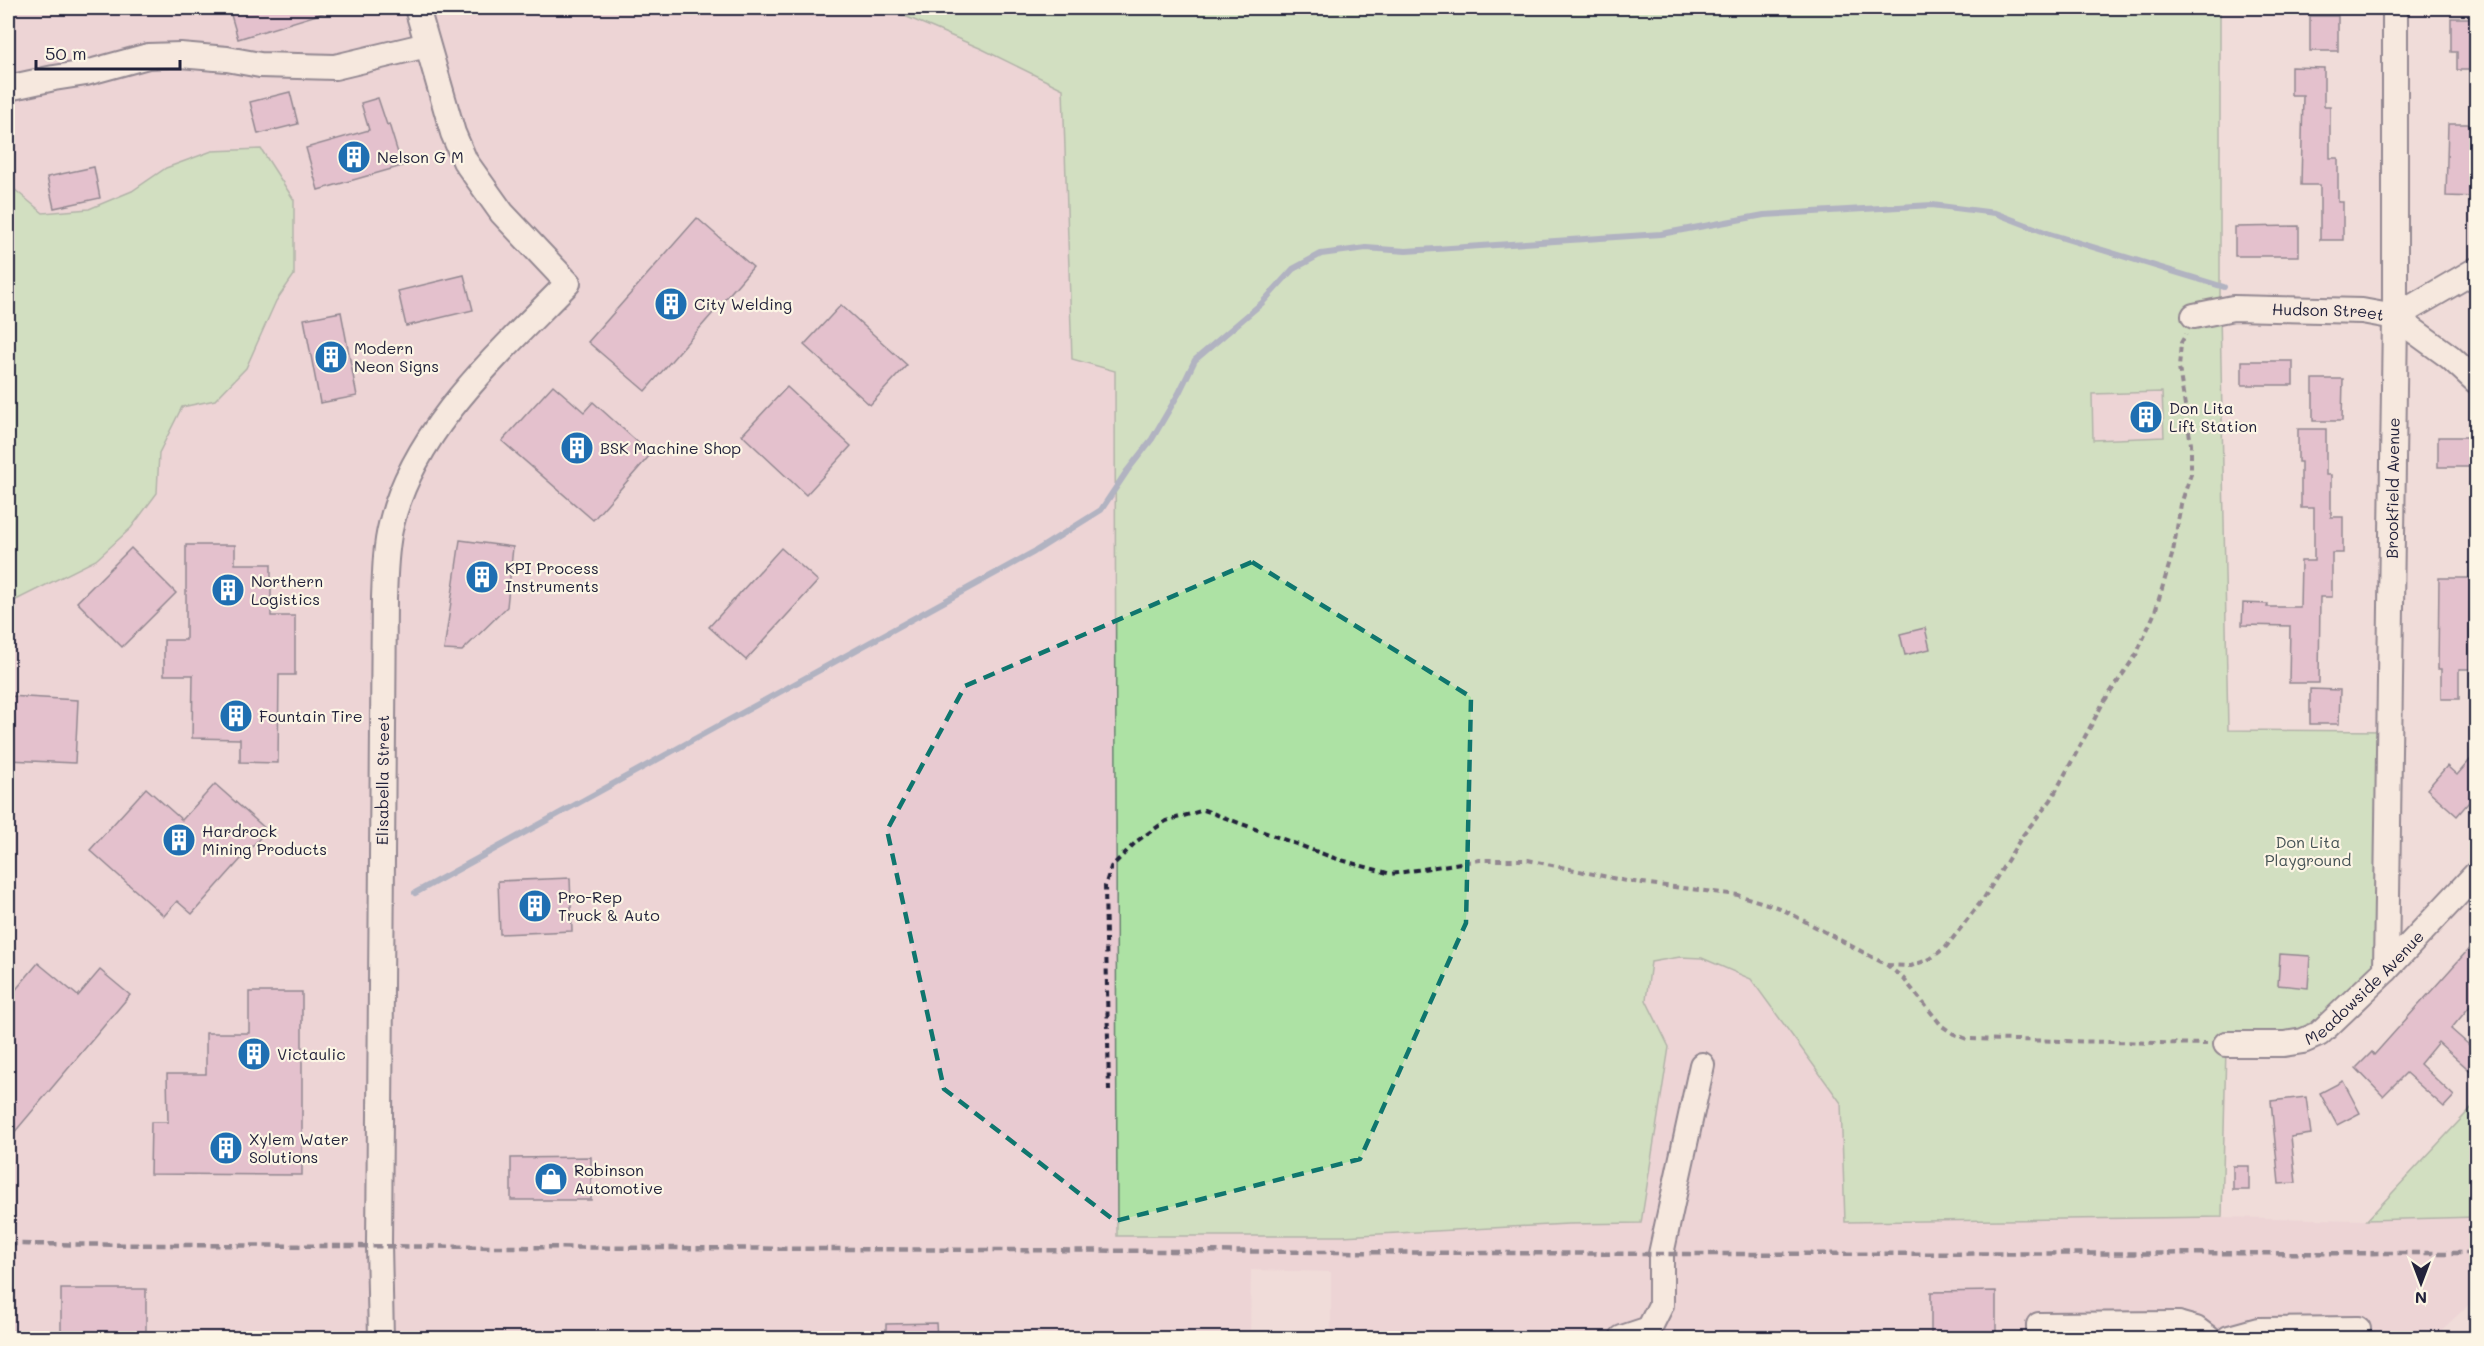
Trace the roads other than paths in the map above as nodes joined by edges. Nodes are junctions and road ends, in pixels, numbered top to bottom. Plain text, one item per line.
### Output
1 (417, 8) edge
2 (2395, 8) edge
3 (428, 45) junction
4 (8, 88) edge
5 (2476, 270) edge
6 (2194, 316) road end
7 (2395, 317) junction
8 (2476, 381) edge
9 (2476, 874) edge
10 (2386, 970) junction
11 (2226, 1044) road end
12 (1702, 1065) dead end
13 (2358, 1329) dead end
14 (2178, 1331) edge
15 (381, 1338) edge
16 (1622, 1338) edge
17 (2039, 1338) edge
18 (2208, 1338) edge
19 (2229, 1338) edge

1 - 3 street
2 - 7 street, Brookfield Avenue
3 - 4 street
3 - 15 street, Elisabella Street
5 - 7 street
6 - 7 street, Hudson Street
7 - 8 street, Hudson Street
7 - 10 street, Brookfield Avenue
9 - 10 street, Meadowside Avenue
10 - 11 street, Meadowside Avenue
12 - 16 street
13 - 19 street
14 - 17 street
14 - 18 street

